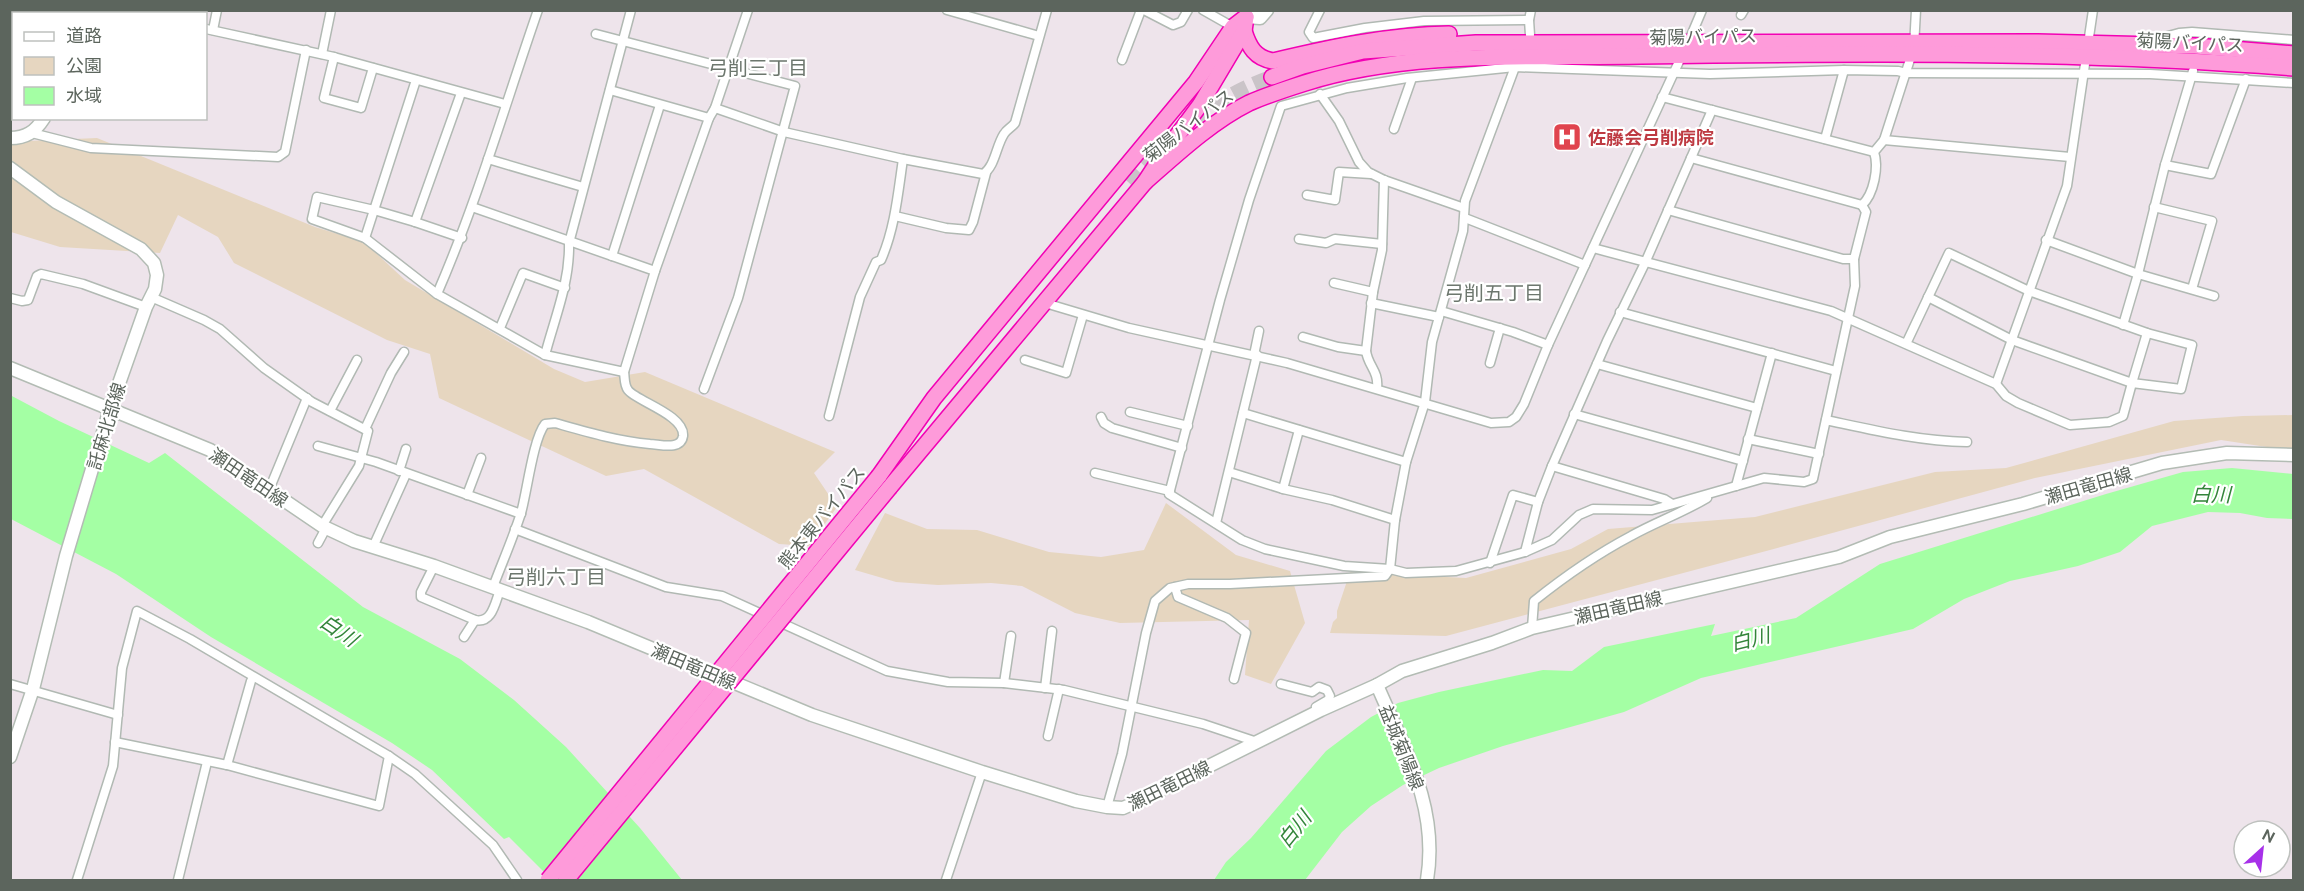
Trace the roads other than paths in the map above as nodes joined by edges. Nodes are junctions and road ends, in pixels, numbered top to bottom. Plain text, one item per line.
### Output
1 (218, 10) edge
2 (331, 10) edge
3 (538, 10) edge
4 (632, 10) edge
5 (748, 10) edge
6 (947, 10) edge
7 (1047, 10) edge
8 (1143, 10) edge
9 (1188, 10) edge
10 (1203, 10) edge
11 (1267, 10) edge
12 (1320, 10) edge
13 (1531, 10) edge
14 (1702, 10) edge
15 (1916, 10) edge
16 (2093, 10) edge
17 (1243, 19) edge
18 (1529, 28) junction
19 (209, 29) edge
20 (596, 34) dead end
21 (1039, 36) junction
22 (2294, 40) edge
23 (624, 42) junction
24 (1617, 42) junction
25 (2242, 42) junction
26 (1685, 49) junction
27 (1913, 49) junction
28 (306, 50) junction
29 (2088, 50) junction
30 (322, 54) junction
31 (2294, 54) edge
32 (334, 57) junction
33 (1122, 60) dead end
34 (1515, 67) junction
35 (373, 68) junction
36 (729, 68) junction
37 (2193, 68) junction
38 (2294, 68) edge
39 (1844, 70) junction
40 (1675, 72) junction
41 (1906, 73) junction
42 (2083, 73) junction
43 (1272, 77) tunnel mouth
44 (1412, 78) junction
45 (2246, 79) junction
46 (416, 80) junction
47 (2294, 83) edge
48 (610, 90) junction
49 (461, 93) junction
50 (1320, 94) junction
51 (1184, 97) junction
52 (1662, 97) junction
53 (505, 104) junction
54 (660, 105) junction
55 (715, 108) junction
56 (1712, 110) junction
57 (709, 118) junction
58 (42, 120) edge
59 (1188, 121) junction
60 (1219, 122) junction
61 (1394, 129) dead end
62 (784, 132) junction
63 (32, 133) junction
64 (10, 138) edge
65 (1825, 139) junction
66 (1884, 140) junction
67 (1874, 152) junction
68 (2070, 157) junction
69 (1691, 158) junction
70 (488, 159) junction
71 (903, 159) junction
72 (2165, 165) junction
73 (10, 168) edge
74 (986, 173) junction
75 (1371, 174) junction
76 (1134, 180) junction
77 (1384, 180) junction
78 (583, 187) junction
79 (1307, 195) dead end
80 (1862, 205) junction
81 (472, 207) junction
82 (2154, 207) junction
83 (374, 210) junction
84 (1668, 210) junction
85 (1464, 213) junction
86 (895, 216) junction
87 (415, 222) junction
88 (365, 238) junction
89 (462, 238) junction
90 (1299, 238) dead end
91 (2046, 240) junction
92 (569, 243) junction
93 (1382, 244) junction
94 (1593, 248) junction
95 (612, 256) junction
96 (1854, 259) junction
97 (1645, 263) junction
98 (1585, 265) junction
99 (655, 271) junction
100 (2138, 274) junction
101 (1334, 283) dead end
102 (565, 288) junction
103 (2192, 289) junction
104 (2029, 291) junction
105 (1373, 292) junction
106 (437, 294) junction
107 (2214, 296) dead end
108 (1928, 297) junction
109 (10, 298) edge
110 (149, 302) junction
111 (1045, 303) junction
112 (1371, 303) junction
113 (1620, 312) junction
114 (1440, 314) junction
115 (1083, 315) junction
116 (1849, 319) junction
117 (2123, 325) junction
118 (500, 328) junction
119 (1500, 328) junction
120 (1259, 331) dead end
121 (2146, 333) junction
122 (1303, 337) dead end
123 (2012, 340) junction
124 (1906, 344) junction
125 (1548, 345) junction
126 (1209, 346) junction
127 (1365, 351) junction
128 (404, 352) dead end
129 (1772, 353) junction
130 (545, 355) junction
131 (1256, 355) junction
132 (357, 360) dead end
133 (1025, 360) dead end
134 (1490, 363) dead end
135 (1597, 364) junction
136 (10, 368) edge
137 (1836, 371) junction
138 (624, 372) junction
139 (2132, 383) junction
140 (1996, 384) junction
141 (704, 388) dead end
142 (1377, 388) junction
143 (307, 398) junction
144 (1425, 402) junction
145 (1757, 408) junction
146 (110, 409) junction
147 (330, 411) junction
148 (1130, 412) dead end
149 (1243, 413) junction
150 (1574, 414) junction
151 (830, 416) dead end
152 (1101, 417) dead end
153 (1826, 420) junction
154 (1188, 426) junction
155 (365, 429) junction
156 (1299, 430) junction
157 (1748, 439) junction
158 (1967, 442) dead end
159 (318, 446) dead end
160 (1182, 448) junction
161 (406, 449) dead end
162 (1819, 454) junction
163 (2294, 455) edge
164 (481, 458) dead end
165 (361, 459) junction
166 (1743, 461) junction
167 (1406, 462) junction
168 (1552, 466) junction
169 (402, 472) junction
170 (1228, 472) junction
171 (1095, 473) dead end
172 (885, 482) junction
173 (1736, 486) junction
174 (1283, 489) junction
175 (269, 490) junction
176 (1170, 491) junction
177 (1717, 492) junction
178 (467, 495) junction
179 (1538, 502) junction
180 (1672, 504) junction
181 (521, 514) junction
182 (1395, 520) junction
183 (1216, 523) junction
184 (324, 527) junction
185 (515, 529) junction
186 (318, 543) dead end
187 (373, 547) junction
188 (1525, 552) junction
189 (1490, 563) junction
190 (434, 566) junction
191 (1390, 569) junction
192 (1175, 587) junction
193 (497, 589) junction
194 (475, 620) junction
195 (1532, 628) junction
196 (1052, 631) dead end
197 (1011, 636) dead end
198 (464, 637) dead end
199 (1234, 679) dead end
200 (251, 681) dead end
201 (1005, 683) junction
202 (10, 684) edge
203 (1281, 684) dead end
204 (1377, 685) junction
205 (1045, 688) junction
206 (33, 689) junction
207 (1059, 689) junction
208 (1132, 706) junction
209 (118, 715) junction
210 (1048, 736) dead end
211 (1256, 741) junction
212 (115, 742) junction
213 (1235, 750) dead end
214 (389, 756) junction
215 (10, 757) edge
216 (207, 762) junction
217 (227, 765) junction
218 (982, 772) junction
219 (1107, 807) junction
220 (77, 880) edge
221 (178, 880) edge
222 (517, 880) edge
223 (548, 880) edge
224 (566, 880) edge
225 (946, 880) edge
226 (1427, 880) edge

1 - 19 street
2 - 30 street
3 - 53 street
4 - 23 street
5 - 36 street
6 - 21 street
7 - 21 street
8 - 9 street
8 - 33 street
10 - 17 street
11 - 17 main road
12 - 18 street
13 - 18 street
14 - 26 street
15 - 27 street
16 - 29 street
17 - 18 highway
17 - 51 highway
17 - 59 highway
18 - 24 highway
19 - 28 street
20 - 23 street
21 - 74 street
22 - 25 street
23 - 36 street
23 - 48 street
24 - 26 highway, 菊陽バイパス
24 - 43 highway, 菊陽バイパス
25 - 29 highway, 菊陽バイパス
25 - 31 highway, 菊陽バイパス
26 - 27 highway, 菊陽バイパス
26 - 40 street
26 - 60 highway, 菊陽バイパス
27 - 29 highway, 菊陽バイパス
27 - 41 street
28 - 30 street
28 - 63 street
29 - 37 highway, 菊陽バイパス
29 - 42 street
30 - 32 street
32 - 35 street
32 - 35 street
34 - 40 street
34 - 44 street
34 - 85 street
35 - 46 street
36 - 55 street
36 - 62 street
37 - 38 highway, 菊陽バイパス
37 - 42 street
37 - 45 street
37 - 72 street
39 - 40 street
39 - 41 street
39 - 65 street
40 - 52 street
41 - 42 street
41 - 66 street
42 - 68 street
44 - 50 street
44 - 61 street
45 - 47 street
45 - 72 street
46 - 49 street
46 - 83 street
48 - 54 street
48 - 78 street
49 - 53 street
49 - 87 street
50 - 75 street
50 - 126 street
51 - 59 highway
51 - 76 highway
52 - 56 street
52 - 94 street
53 - 70 street
54 - 57 street
54 - 95 street
55 - 57 street
55 - 62 street
56 - 65 street
56 - 69 street
57 - 99 street
58 - 63 main road
59 - 60 highway
59 - 76 highway
60 - 76 highway, 菊陽バイパス
62 - 71 street
62 - 141 street
63 - 64 main road
65 - 67 street
66 - 67 street
66 - 68 street
67 - 80 street
68 - 91 street
69 - 80 street
69 - 84 street
70 - 78 street
70 - 81 street
71 - 74 street
71 - 86 street
72 - 82 street
73 - 110 main road, 託麻北部線
74 - 86 street
75 - 77 street
75 - 79 street
76 - 111 highway, 熊本東バイパス
76 - 172 highway
77 - 85 street
77 - 93 street
78 - 92 street
80 - 96 street
81 - 89 street
81 - 92 street
82 - 100 street
82 - 103 street
83 - 87 street
83 - 88 street
83 - 88 street
84 - 96 street
84 - 97 street
85 - 98 street
85 - 114 street
86 - 151 street
87 - 89 street
88 - 106 street
89 - 106 street
90 - 93 street
91 - 100 street
91 - 104 street
92 - 95 street
92 - 102 street
93 - 105 street
94 - 97 street
94 - 98 street
95 - 99 street
96 - 116 street
97 - 113 street
97 - 116 street
98 - 125 street
99 - 138 street
100 - 103 street
100 - 117 street
101 - 105 street
102 - 118 street
102 - 130 street
103 - 107 street
104 - 108 street
104 - 117 street
104 - 123 street
105 - 112 street
106 - 118 street
108 - 123 street
108 - 124 street
109 - 110 street
110 - 143 street
110 - 146 main road, 託麻北部線
111 - 115 street
111 - 172 highway, 熊本東バイパス
112 - 114 street
112 - 127 street
113 - 129 street
113 - 135 street
114 - 119 street
114 - 144 street
115 - 126 street
115 - 133 street
116 - 124 street
116 - 137 street
117 - 121 street
118 - 130 street
119 - 125 street
119 - 134 street
120 - 131 street
121 - 139 street
121 - 139 street
122 - 127 street
123 - 139 street
123 - 140 street
124 - 140 street
125 - 144 street
126 - 131 street
126 - 154 street
127 - 142 street
128 - 155 street
129 - 137 street
129 - 145 street
130 - 138 street
131 - 142 street
131 - 149 street
132 - 147 street
135 - 145 street
135 - 150 street
136 - 146 main road, 瀬田竜田線
137 - 153 street
138 - 181 street
139 - 140 street
142 - 144 street
143 - 147 street
143 - 175 street
144 - 167 street
145 - 157 street
146 - 175 main road, 瀬田竜田線
146 - 206 main road, 託麻北部線
147 - 155 street
148 - 154 street
149 - 156 street
149 - 170 street
150 - 166 street
150 - 168 street
152 - 160 street
153 - 158 street
153 - 162 street
154 - 160 street
155 - 165 street
156 - 167 street
156 - 174 street
157 - 162 street
157 - 166 street
159 - 165 street
160 - 176 street
161 - 169 street
162 - 173 street
163 - 195 main road, 瀬田竜田線
164 - 178 street
165 - 169 street
165 - 184 street
166 - 173 street
167 - 182 street
168 - 179 street
168 - 180 street
169 - 178 street
169 - 187 street
170 - 174 street
170 - 183 street
171 - 176 street
172 - 223 highway, 熊本東バイパス, bridge
172 - 224 highway, 熊本東バイパス, bridge
173 - 177 street
174 - 182 street
175 - 184 main road, 瀬田竜田線
176 - 183 street
177 - 180 street
177 - 195 street
178 - 181 street
179 - 188 street
179 - 189 street
180 - 188 street
181 - 185 street
182 - 191 street
183 - 191 street
184 - 186 street
184 - 187 main road, 瀬田竜田線
185 - 193 street
185 - 201 street
187 - 190 main road, 瀬田竜田線
188 - 189 street
189 - 191 street
190 - 193 main road, 瀬田竜田線
190 - 194 street
191 - 192 street
192 - 199 street
192 - 208 street
193 - 194 street
193 - 218 main road, 瀬田竜田線
194 - 198 street
195 - 204 main road, 瀬田竜田線
196 - 205 street
197 - 201 street
200 - 217 street
201 - 205 street
202 - 206 street
203 - 211 street
204 - 211 main road, 瀬田竜田線
204 - 226 main road, 益城菊陽線
205 - 207 street
206 - 209 street
206 - 215 main road, 託麻北部線
207 - 208 street
207 - 210 street
208 - 211 street
208 - 219 street
209 - 212 street
209 - 214 street
211 - 213 street
211 - 219 main road, 瀬田竜田線
212 - 216 street
212 - 220 street
214 - 217 street
214 - 222 street
216 - 217 street
216 - 221 street
218 - 219 main road, 瀬田竜田線
218 - 225 street

